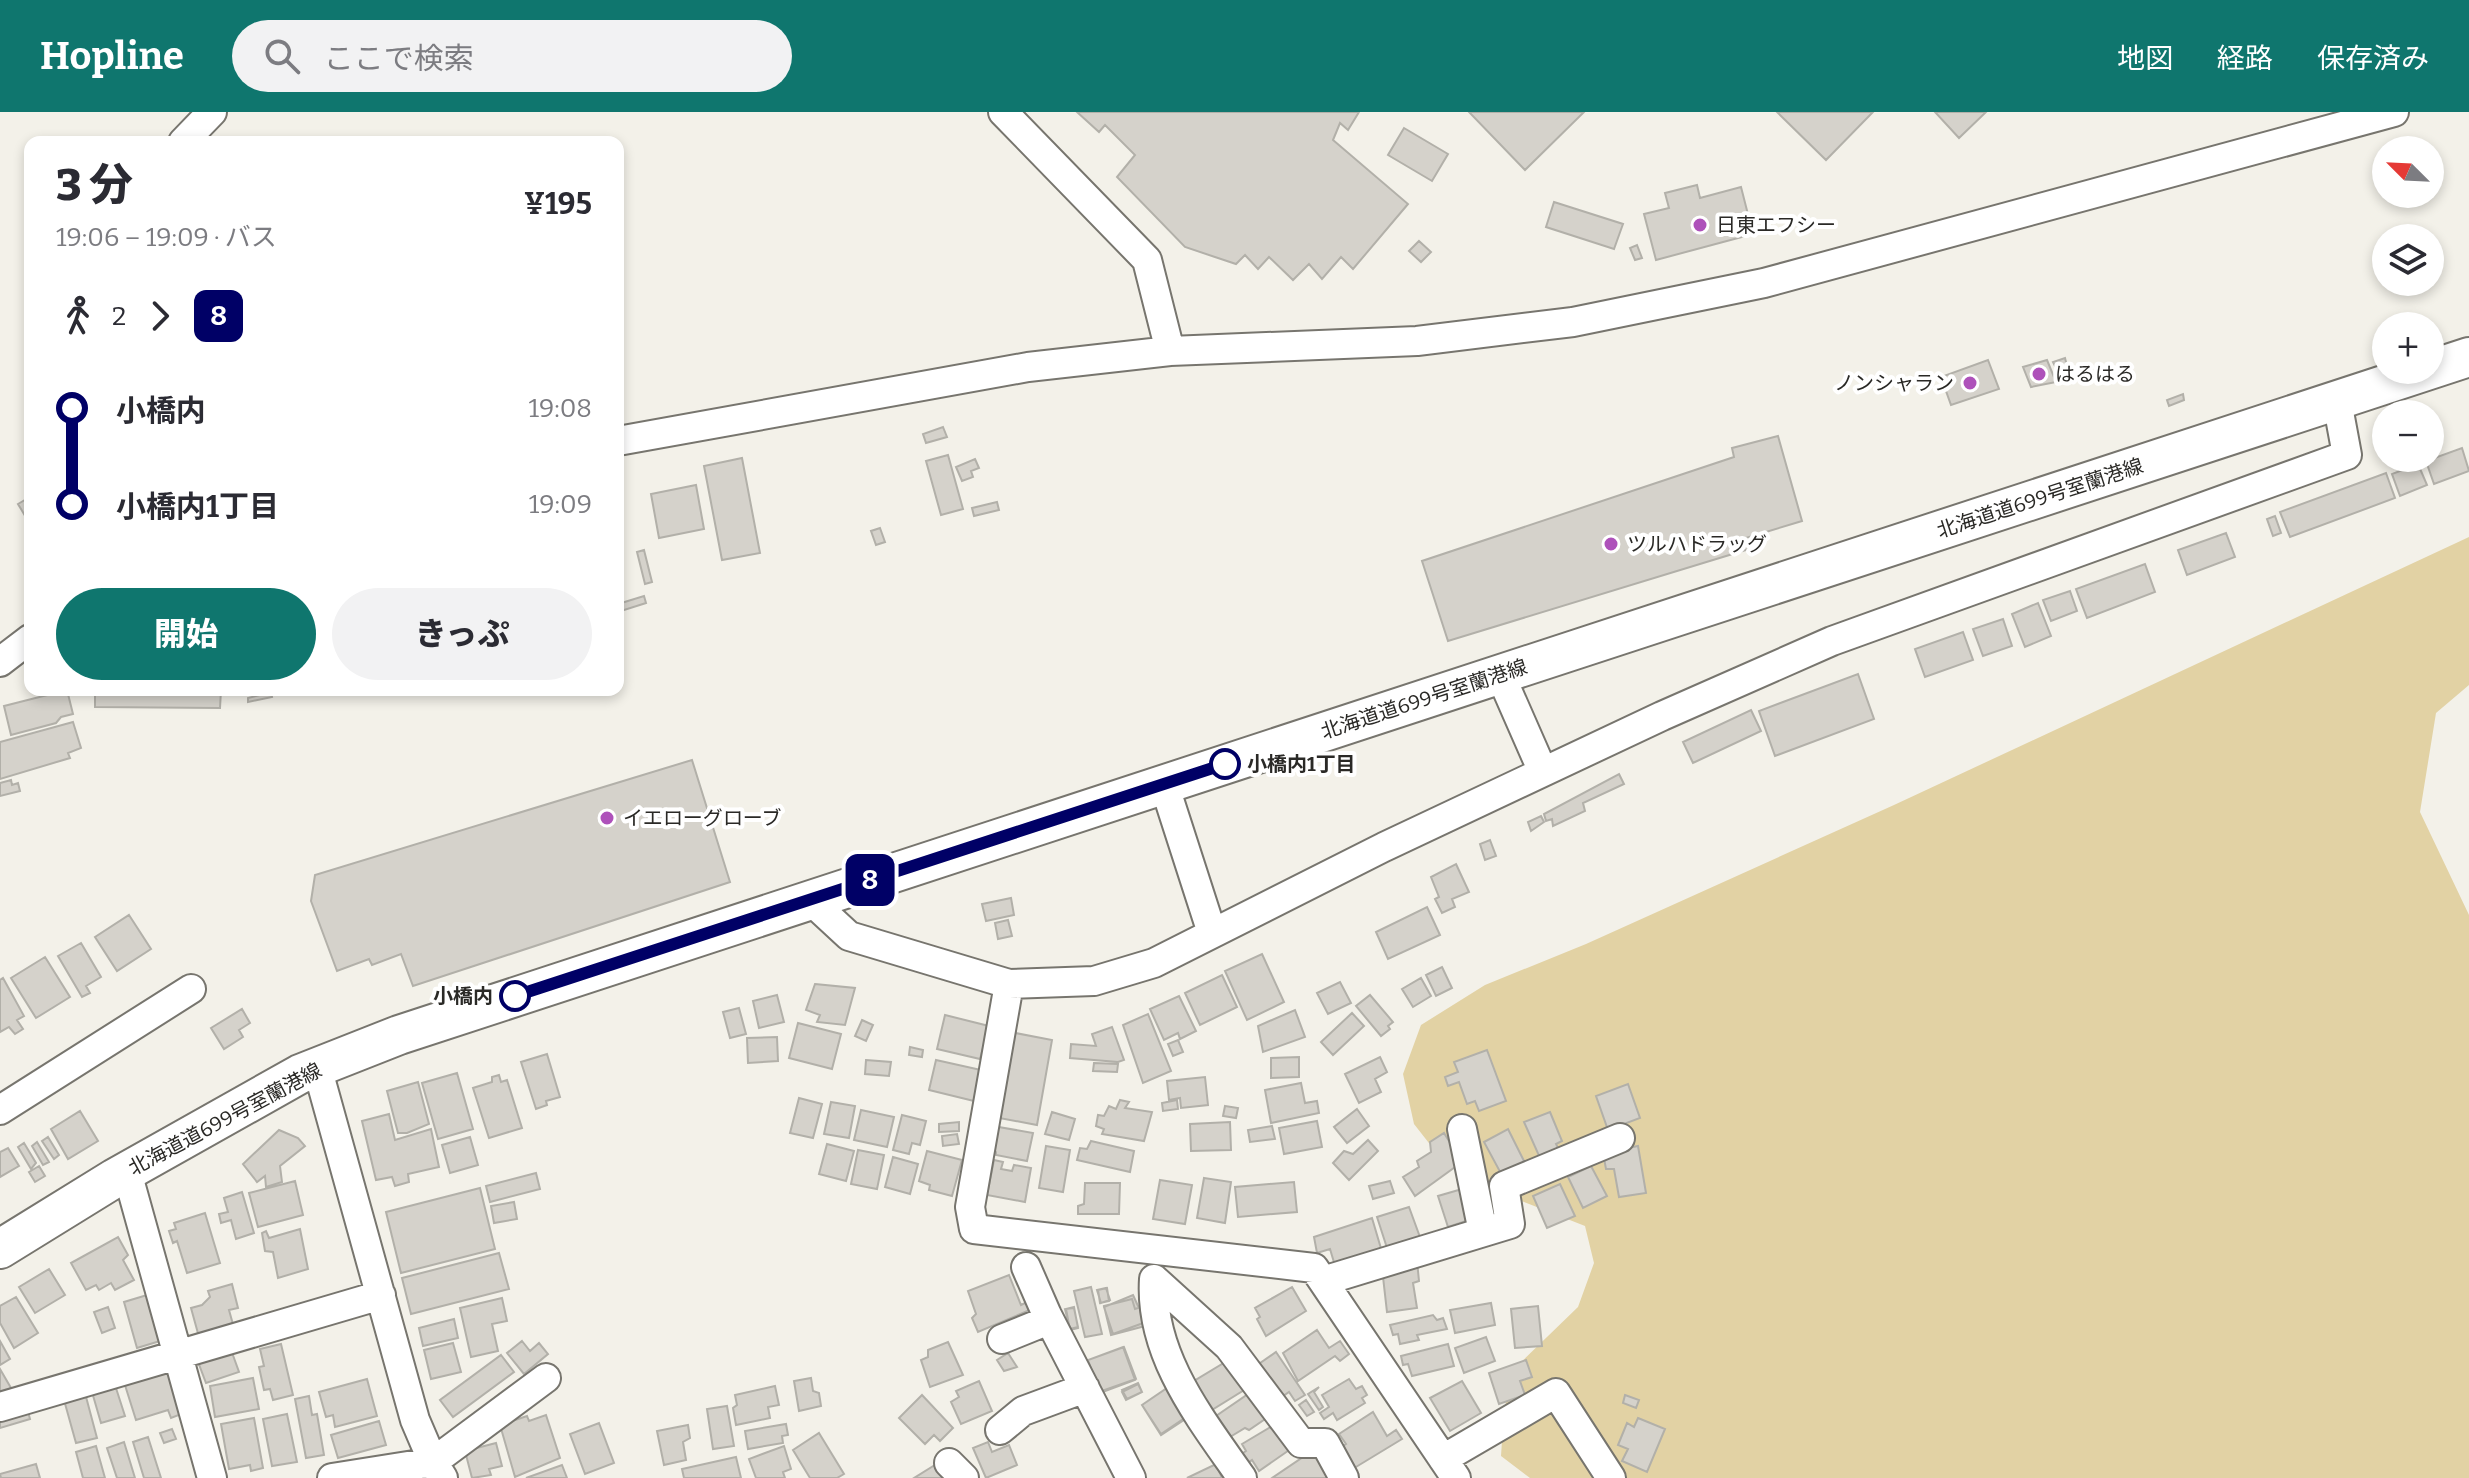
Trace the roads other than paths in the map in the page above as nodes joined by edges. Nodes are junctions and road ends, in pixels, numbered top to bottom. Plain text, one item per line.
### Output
1 (212, 112) edge
2 (1003, 112) edge
3 (2394, 112) edge
4 (189, 136) edge
5 (1170, 351) junction
6 (2469, 357) edge
7 (2337, 401) junction
8 (624, 440) edge
9 (24, 644) edge
10 (0, 662) edge
11 (1500, 674) junction
12 (1543, 772) junction
13 (1164, 784) junction
14 (809, 899) junction
15 (1212, 933) junction
16 (1009, 984) junction
17 (191, 989) dead end
18 (317, 1067) junction
19 (0, 1110) edge
20 (1462, 1129) dead end
21 (1620, 1138) dead end
22 (127, 1172) junction
23 (1483, 1232) junction
24 (0, 1249) edge
25 (1026, 1267) dead end
26 (1323, 1281) junction
27 (381, 1295) junction
28 (1049, 1320) junction
29 (1002, 1339) dead end
30 (177, 1353) junction
31 (546, 1378) dead end
32 (1085, 1388) junction
33 (0, 1407) edge
34 (1000, 1430) dead end
35 (1449, 1468) edge
36 (438, 1470) edge
37 (402, 1472) edge
38 (212, 1478) edge
39 (332, 1478) edge
40 (1131, 1478) edge
41 (1242, 1478) edge
42 (1344, 1478) edge
43 (1611, 1478) edge

1 - 4 street
2 - 5 street
3 - 5 street
5 - 8 street
6 - 7 main road, 北海道道699号室蘭港線
7 - 11 main road, 北海道道699号室蘭港線
7 - 12 street
9 - 10 street
11 - 12 street
11 - 13 main road, 北海道道699号室蘭港線
12 - 15 street
13 - 14 main road, 北海道道699号室蘭港線
13 - 15 street
14 - 16 street
14 - 18 main road, 北海道道699号室蘭港線
15 - 16 street
16 - 26 street
17 - 19 street
18 - 22 main road, 北海道道699号室蘭港線
18 - 27 street
20 - 23 street
21 - 23 street
22 - 24 main road, 北海道道699号室蘭港線
22 - 30 street
23 - 26 street
25 - 28 street
26 - 35 street
27 - 30 street
27 - 36 street
28 - 29 street
28 - 32 street
30 - 33 street
30 - 38 street
31 - 36 street
32 - 34 street
32 - 40 street
35 - 43 street
36 - 37 street
37 - 39 street
41 - 42 street

